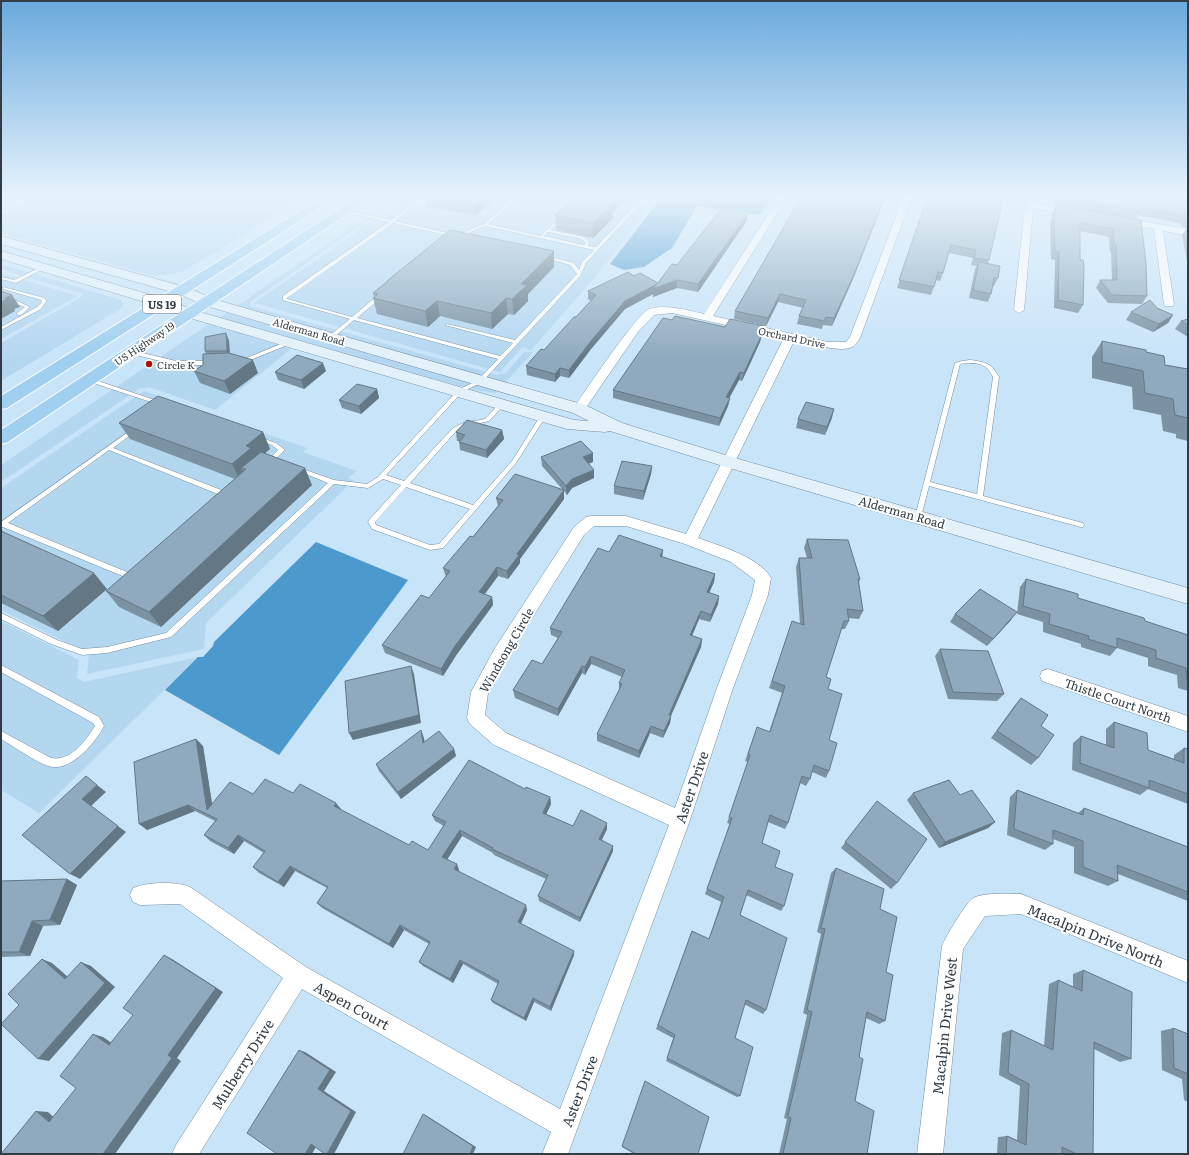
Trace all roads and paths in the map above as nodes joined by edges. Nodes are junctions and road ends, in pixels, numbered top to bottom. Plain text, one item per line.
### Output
1 (37, 250) edge
2 (249, 250) edge
3 (287, 250) edge
4 (352, 250) edge
5 (595, 250) edge
6 (750, 250) edge
7 (887, 250) edge
8 (1025, 250) edge
9 (1161, 250) edge
10 (538, 254) edge
11 (1, 255) edge
12 (584, 263) junction
13 (572, 264) junction
14 (43, 268) junction
15 (579, 274) junction
16 (1, 278) edge
17 (14, 282) junction
18 (3, 289) edge
19 (184, 291) junction
20 (384, 293) edge
21 (16, 302) dead end
22 (208, 302) junction
23 (163, 303) junction
24 (1169, 304) dead end
25 (1019, 310) dead end
26 (188, 313) junction
27 (707, 317) junction
28 (354, 319) junction
29 (15, 321) junction
30 (447, 325) dead end
31 (1, 328) edge
32 (331, 337) junction
33 (790, 337) junction
34 (517, 342) junction
35 (288, 343) junction
36 (130, 352) junction
37 (502, 358) junction
38 (215, 363) edge
39 (229, 363) edge
40 (89, 380) junction
41 (480, 381) junction
42 (460, 391) junction
43 (1, 404) edge
44 (502, 404) junction
45 (169, 406) edge
46 (579, 409) junction
47 (543, 416) junction
48 (141, 426) edge
49 (616, 427) junction
50 (251, 436) edge
51 (1, 438) edge
52 (109, 448) junction
53 (729, 462) junction
54 (266, 464) edge
55 (292, 467) edge
56 (382, 476) junction
57 (333, 482) junction
58 (927, 483) junction
59 (405, 484) junction
60 (236, 491) edge
61 (980, 497) junction
62 (475, 508) junction
63 (918, 517) junction
64 (2, 524) edge
65 (1081, 525) dead end
66 (690, 540) junction
67 (140, 573) edge
68 (1188, 596) edge
69 (1, 616) edge
70 (1, 668) edge
71 (1048, 676) dead end
72 (1188, 724) edge
73 (1, 735) edge
74 (680, 820) junction
75 (140, 895) dead end
76 (979, 906) joint
77 (1188, 972) edge
78 (298, 975) junction
79 (565, 1126) junction
80 (185, 1154) edge
81 (555, 1154) edge
82 (930, 1154) edge

1 - 19 street, Alderman Road
2 - 19 highway, US Highway 19 / US 19
3 - 22 highway, US Highway 19 / US 19
4 - 28 lane
5 - 12 lane
6 - 27 street
7 - 33 street, Orchard Drive
8 - 25 street
9 - 24 street
10 - 13 lane
11 - 14 street, Alderman Road
12 - 13 lane
12 - 15 lane
13 - 15 lane
14 - 17 lane
14 - 23 street, Alderman Road
15 - 34 lane
16 - 17 lane
17 - 18 lane
18 - 29 lane
19 - 22 street, Alderman Road
19 - 23 highway, US Highway 19 / US 19
20 - 28 lane
21 - 29 lane
22 - 26 highway, US Highway 19 / US 19
22 - 32 street, Alderman Road
23 - 26 street, Alderman Road
23 - 43 highway, US Highway 19 / US 19
26 - 35 street, Alderman Road
26 - 36 highway, US Highway 19 / US 19
27 - 33 street, Orchard Drive
27 - 46 street, Orchard Drive
28 - 32 lane
28 - 37 lane
29 - 31 lane
30 - 34 lane
32 - 41 street, Alderman Road
33 - 53 street
34 - 37 lane
35 - 39 lane
35 - 42 street, Alderman Road
36 - 38 lane
36 - 40 highway, US Highway 19 / US 19
37 - 41 lane
40 - 45 lane
40 - 51 highway, US Highway 19 / US 19
41 - 42 lane
41 - 46 street, Alderman Road
42 - 44 street, Alderman Road
42 - 56 lane
44 - 47 street, Alderman Road
44 - 59 lane
46 - 49 street, Alderman Road
47 - 49 street, Alderman Road
47 - 62 lane
48 - 52 lane
49 - 53 street, Alderman Road
50 - 54 lane
52 - 60 lane
52 - 64 lane
53 - 63 street, Alderman Road
53 - 66 street
55 - 57 lane
56 - 57 lane
56 - 59 lane
57 - 69 lane
58 - 61 lane
58 - 61 lane
58 - 63 lane
59 - 62 lane
59 - 62 lane
61 - 65 lane
63 - 68 street, Alderman Road
64 - 67 lane
66 - 74 street, Aster Drive
66 - 74 street, Windsong Circle
70 - 73 lane
71 - 72 street, Thistle Court North
74 - 79 street, Aster Drive
75 - 78 street, Aspen Court
76 - 77 street, Macalpin Drive North
76 - 82 street, Macalpin Drive West
78 - 79 street, Aspen Court
78 - 80 street, Mulberry Drive
79 - 81 street, Aster Drive

